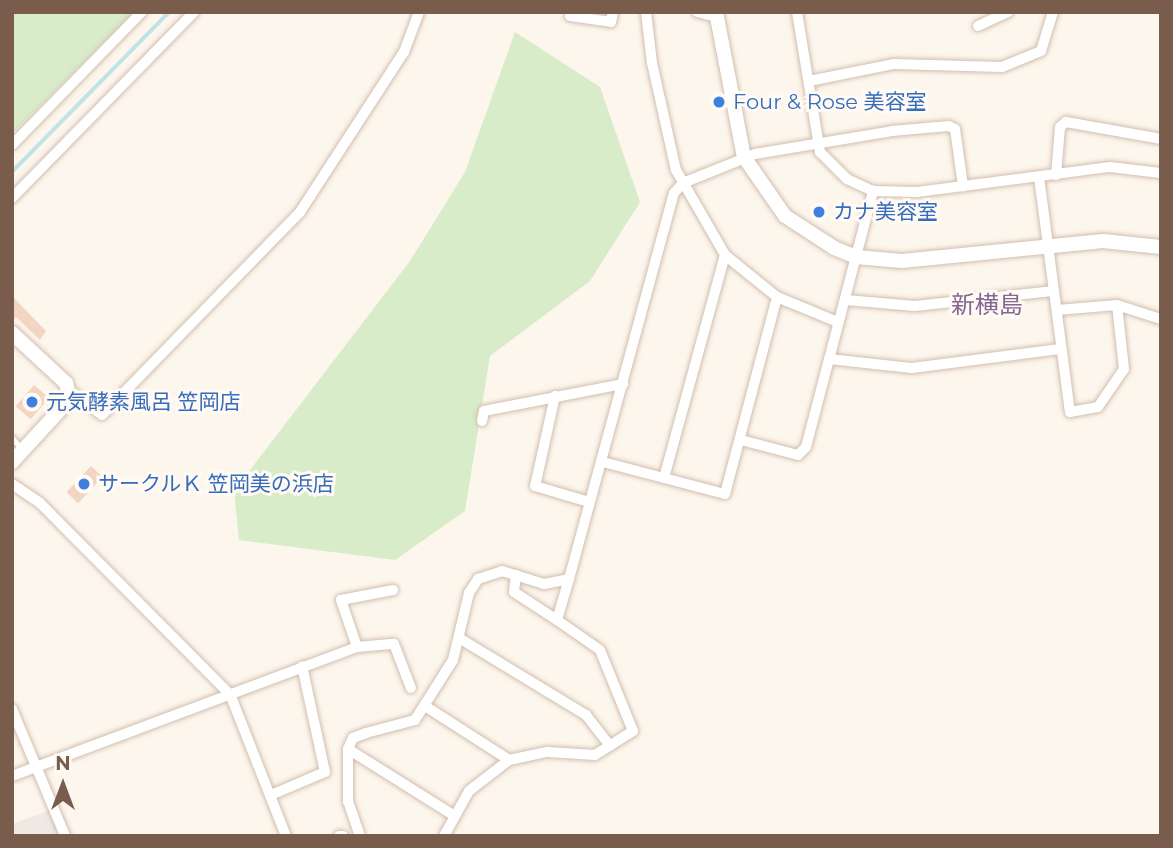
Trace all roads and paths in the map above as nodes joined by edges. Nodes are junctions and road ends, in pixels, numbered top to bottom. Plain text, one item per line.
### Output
1 (142, 12) edge
2 (194, 12) edge
3 (419, 12) edge
4 (613, 12) edge
5 (646, 12) edge
6 (697, 12) edge
7 (797, 12) edge
8 (1009, 12) edge
9 (1053, 12) edge
10 (717, 14) edge
11 (570, 16) dead end
12 (978, 26) dead end
13 (809, 81) junction
14 (1161, 139) edge
15 (820, 142) junction
16 (12, 145) edge
17 (744, 157) junction
18 (1161, 173) edge
19 (1056, 175) junction
20 (1039, 177) junction
21 (683, 183) junction
22 (964, 186) junction
23 (873, 191) junction
24 (12, 198) edge
25 (1047, 245) junction
26 (1161, 247) edge
27 (725, 255) junction
28 (856, 257) junction
29 (1052, 291) junction
30 (777, 298) junction
31 (846, 300) junction
32 (1117, 304) junction
33 (1057, 310) junction
34 (1161, 319) edge
35 (838, 321) junction
36 (12, 333) edge
37 (1060, 349) junction
38 (828, 359) junction
39 (622, 384) junction
40 (69, 390) junction
41 (555, 396) junction
42 (482, 421) dead end
43 (12, 438) edge
44 (741, 440) junction
45 (24, 450) junction
46 (603, 462) junction
47 (12, 463) edge
48 (664, 478) junction
49 (12, 484) edge
50 (589, 502) junction
51 (516, 575) junction
52 (569, 579) junction
53 (393, 590) dead end
54 (557, 620) junction
55 (459, 638) junction
56 (357, 647) junction
57 (302, 666) junction
58 (411, 688) dead end
59 (230, 694) junction
60 (425, 706) junction
61 (12, 709) edge
62 (610, 746) junction
63 (348, 749) junction
64 (509, 760) junction
65 (37, 767) junction
66 (12, 776) edge
67 (271, 795) junction
68 (454, 816) junction
69 (65, 836) edge
70 (286, 836) edge
71 (360, 836) edge
72 (444, 836) edge

1 - 16 street
2 - 24 street
3 - 40 street
4 - 11 street
5 - 21 street
6 - 10 street
7 - 13 street
8 - 12 street
9 - 13 street
10 - 17 street
13 - 15 street
14 - 19 street
15 - 17 street
15 - 22 street
15 - 23 street
17 - 21 street
17 - 28 street
18 - 19 street
19 - 20 street
20 - 22 street
20 - 25 street
21 - 27 street
21 - 39 street
22 - 23 street
23 - 28 street
25 - 26 street
25 - 28 street
25 - 29 street
27 - 30 street
27 - 48 street
28 - 31 street
29 - 31 street
29 - 33 street
30 - 35 street
30 - 44 street
31 - 35 street
32 - 33 street
32 - 34 street
32 - 37 street
33 - 37 street
35 - 38 street
36 - 40 street
37 - 38 street
38 - 44 street
39 - 41 street
39 - 46 street
40 - 45 street
41 - 42 street
41 - 50 street
43 - 45 lane
44 - 48 street
45 - 47 street
46 - 48 street
46 - 50 street
49 - 59 street
50 - 52 street
51 - 52 street
51 - 54 street
51 - 55 street
52 - 54 street
53 - 56 street
54 - 62 street
55 - 60 street
55 - 62 street
56 - 57 street
56 - 58 street
57 - 59 street
57 - 67 street
59 - 65 street
59 - 67 street
60 - 63 street
60 - 64 street
61 - 65 street
62 - 64 street
63 - 68 street
63 - 71 street
64 - 68 street
65 - 66 street
65 - 69 street
67 - 70 street
68 - 72 street

